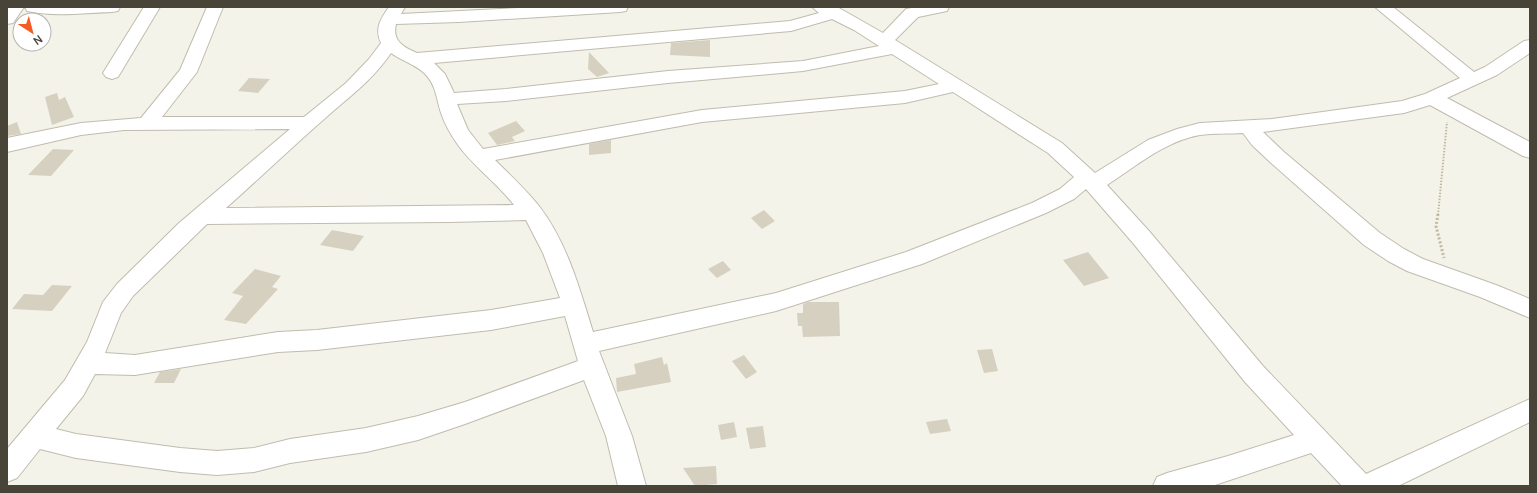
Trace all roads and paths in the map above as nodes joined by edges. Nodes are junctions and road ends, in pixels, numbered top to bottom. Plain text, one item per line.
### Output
1 (16, 7) edge
2 (32, 7) edge
3 (112, 7) edge
4 (152, 7) edge
5 (215, 7) edge
6 (620, 7) edge
7 (940, 7) edge
8 (1383, 7) edge
9 (826, 10) edge
10 (393, 13) edge
11 (7, 19) edge
12 (892, 33) junction
13 (390, 43) junction
14 (1530, 45) edge
15 (414, 59) junction
16 (112, 73) dead end
17 (1472, 80) junction
18 (955, 86) junction
19 (448, 99) junction
20 (1438, 102) junction
21 (308, 123) junction
22 (147, 124) junction
23 (1248, 127) junction
24 (7, 145) edge
25 (1530, 151) edge
26 (477, 157) junction
27 (1090, 181) junction
28 (532, 212) junction
29 (203, 216) junction
30 (1448, 276) junction
31 (574, 305) junction
32 (1530, 309) edge
33 (589, 355) junction
34 (89, 363) junction
35 (1528, 414) edge
36 (34, 434) junction
37 (1315, 440) junction
38 (7, 470) edge
39 (632, 486) edge
40 (1167, 486) edge
41 (1360, 486) edge
42 (1369, 486) edge

1 - 11 street
2 - 3 street
4 - 16 street
5 - 22 street
6 - 10 street
7 - 12 street
8 - 17 street
9 - 12 street
9 - 15 street
10 - 13 street
12 - 18 street
12 - 19 street
13 - 15 street
13 - 21 street
14 - 17 street
15 - 19 street
17 - 20 street
18 - 26 street
18 - 27 street
19 - 26 street
20 - 23 street
20 - 25 street
20 - 30 path
21 - 22 street
21 - 29 street
22 - 24 street
23 - 27 street
23 - 30 street
26 - 28 street
27 - 33 street
27 - 37 street
28 - 29 street
28 - 31 street
29 - 34 street
30 - 32 street
31 - 33 street
31 - 34 street
33 - 36 street
33 - 39 street
34 - 36 street
35 - 42 street
36 - 38 street
37 - 40 street
37 - 41 street

